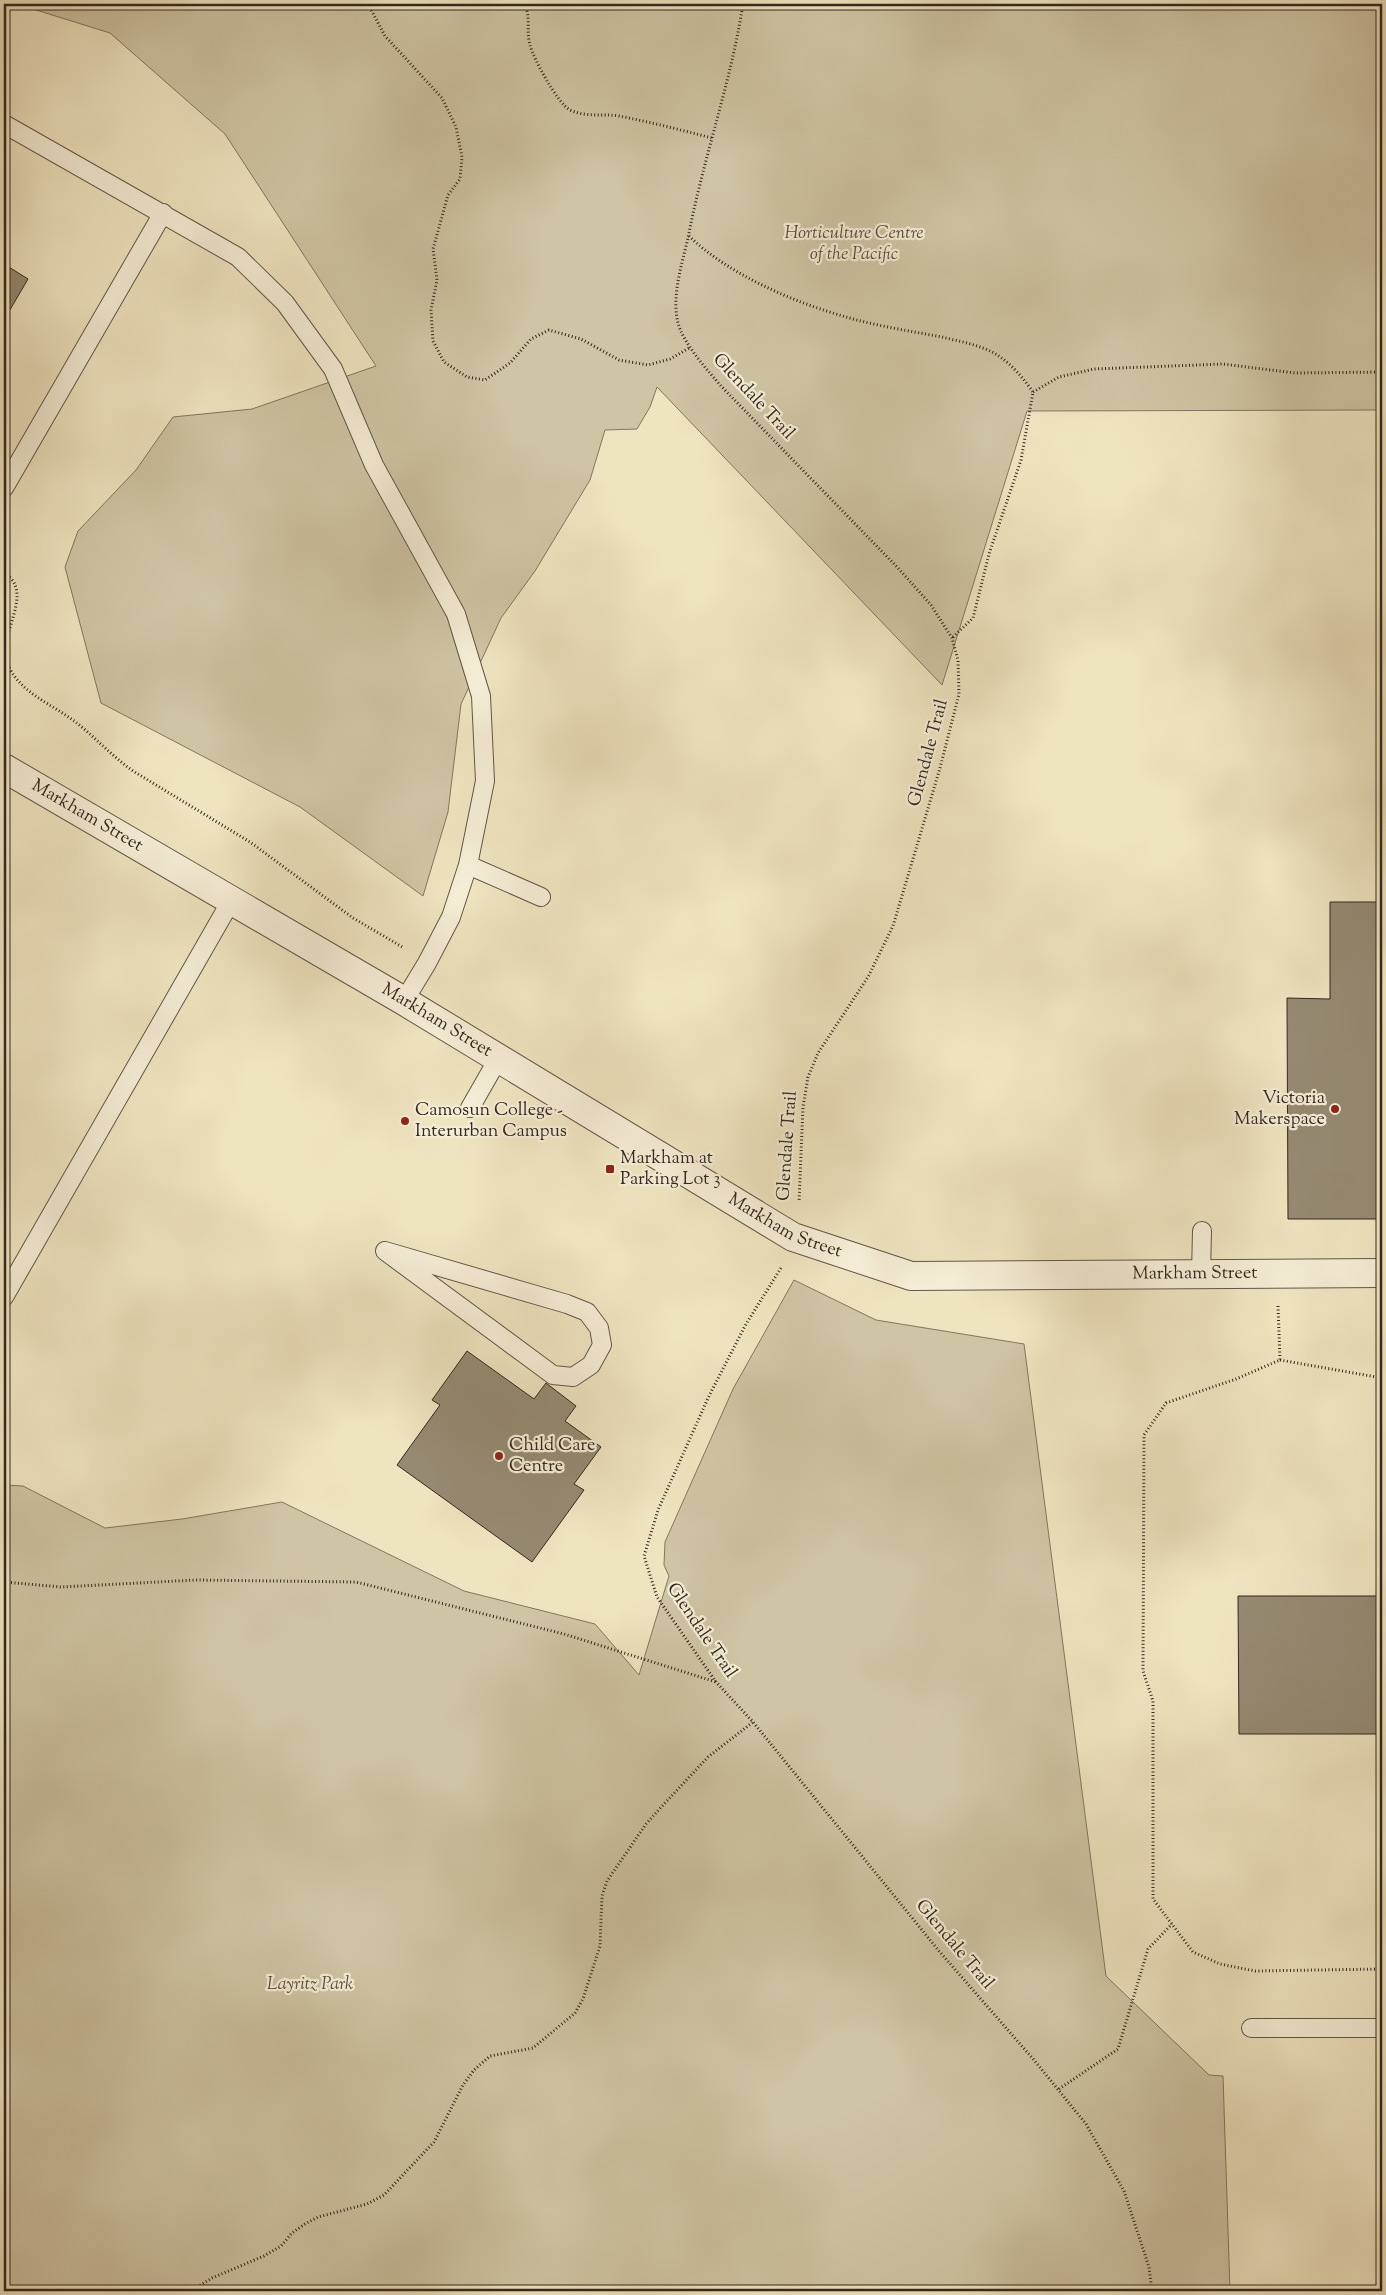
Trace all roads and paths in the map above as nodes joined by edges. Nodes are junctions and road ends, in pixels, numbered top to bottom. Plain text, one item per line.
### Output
1 (368, 4) edge
2 (525, 4) edge
3 (743, 4) edge
4 (4, 124) edge
5 (712, 138) junction
6 (163, 213) junction
7 (688, 236) junction
8 (691, 347) junction
9 (1382, 372) edge
10 (1033, 392) junction
11 (4, 488) edge
12 (4, 573) edge
13 (952, 638) junction
14 (4, 768) edge
15 (468, 865) junction
16 (541, 897) dead end
17 (231, 900) junction
18 (428, 963) junction
19 (404, 1001) junction
20 (498, 1059) junction
21 (470, 1108) dead end
22 (1202, 1231) dead end
23 (793, 1237) junction
24 (385, 1251) joint
25 (1382, 1273) edge
26 (1201, 1274) junction
27 (4, 1297) edge
28 (1278, 1301) dead end
29 (1280, 1360) junction
30 (1382, 1378) edge
31 (4, 1582) edge
32 (716, 1682) junction
33 (753, 1722) junction
34 (1172, 1924) junction
35 (1382, 1969) edge
36 (1251, 2028) dead end
37 (1382, 2028) edge
38 (1058, 2089) junction
39 (191, 2291) edge
40 (1152, 2291) edge

1 - 8 path
2 - 5 path
3 - 5 path, Glendale Trail
4 - 6 lane
5 - 7 path, Glendale Trail
6 - 11 lane
6 - 15 lane
7 - 8 path, Glendale Trail
7 - 10 path
8 - 13 path, Glendale Trail
9 - 10 path
10 - 13 path
12 - 18 path
13 - 23 path, Glendale Trail
14 - 17 street, Markham Street
15 - 16 lane
15 - 18 lane
17 - 19 street, Markham Street
17 - 27 lane
18 - 19 lane
19 - 20 street, Markham Street
20 - 21 lane
20 - 23 street, Markham Street
22 - 26 lane
23 - 26 street, Markham Street
23 - 32 path, Glendale Trail
24 - 24 lane
25 - 26 street, Markham Street
28 - 29 path
29 - 30 path
29 - 34 path
31 - 32 path
32 - 33 path, Glendale Trail
33 - 38 path, Glendale Trail
33 - 39 path
34 - 35 path
34 - 38 path
36 - 37 lane
38 - 40 path, Glendale Trail

